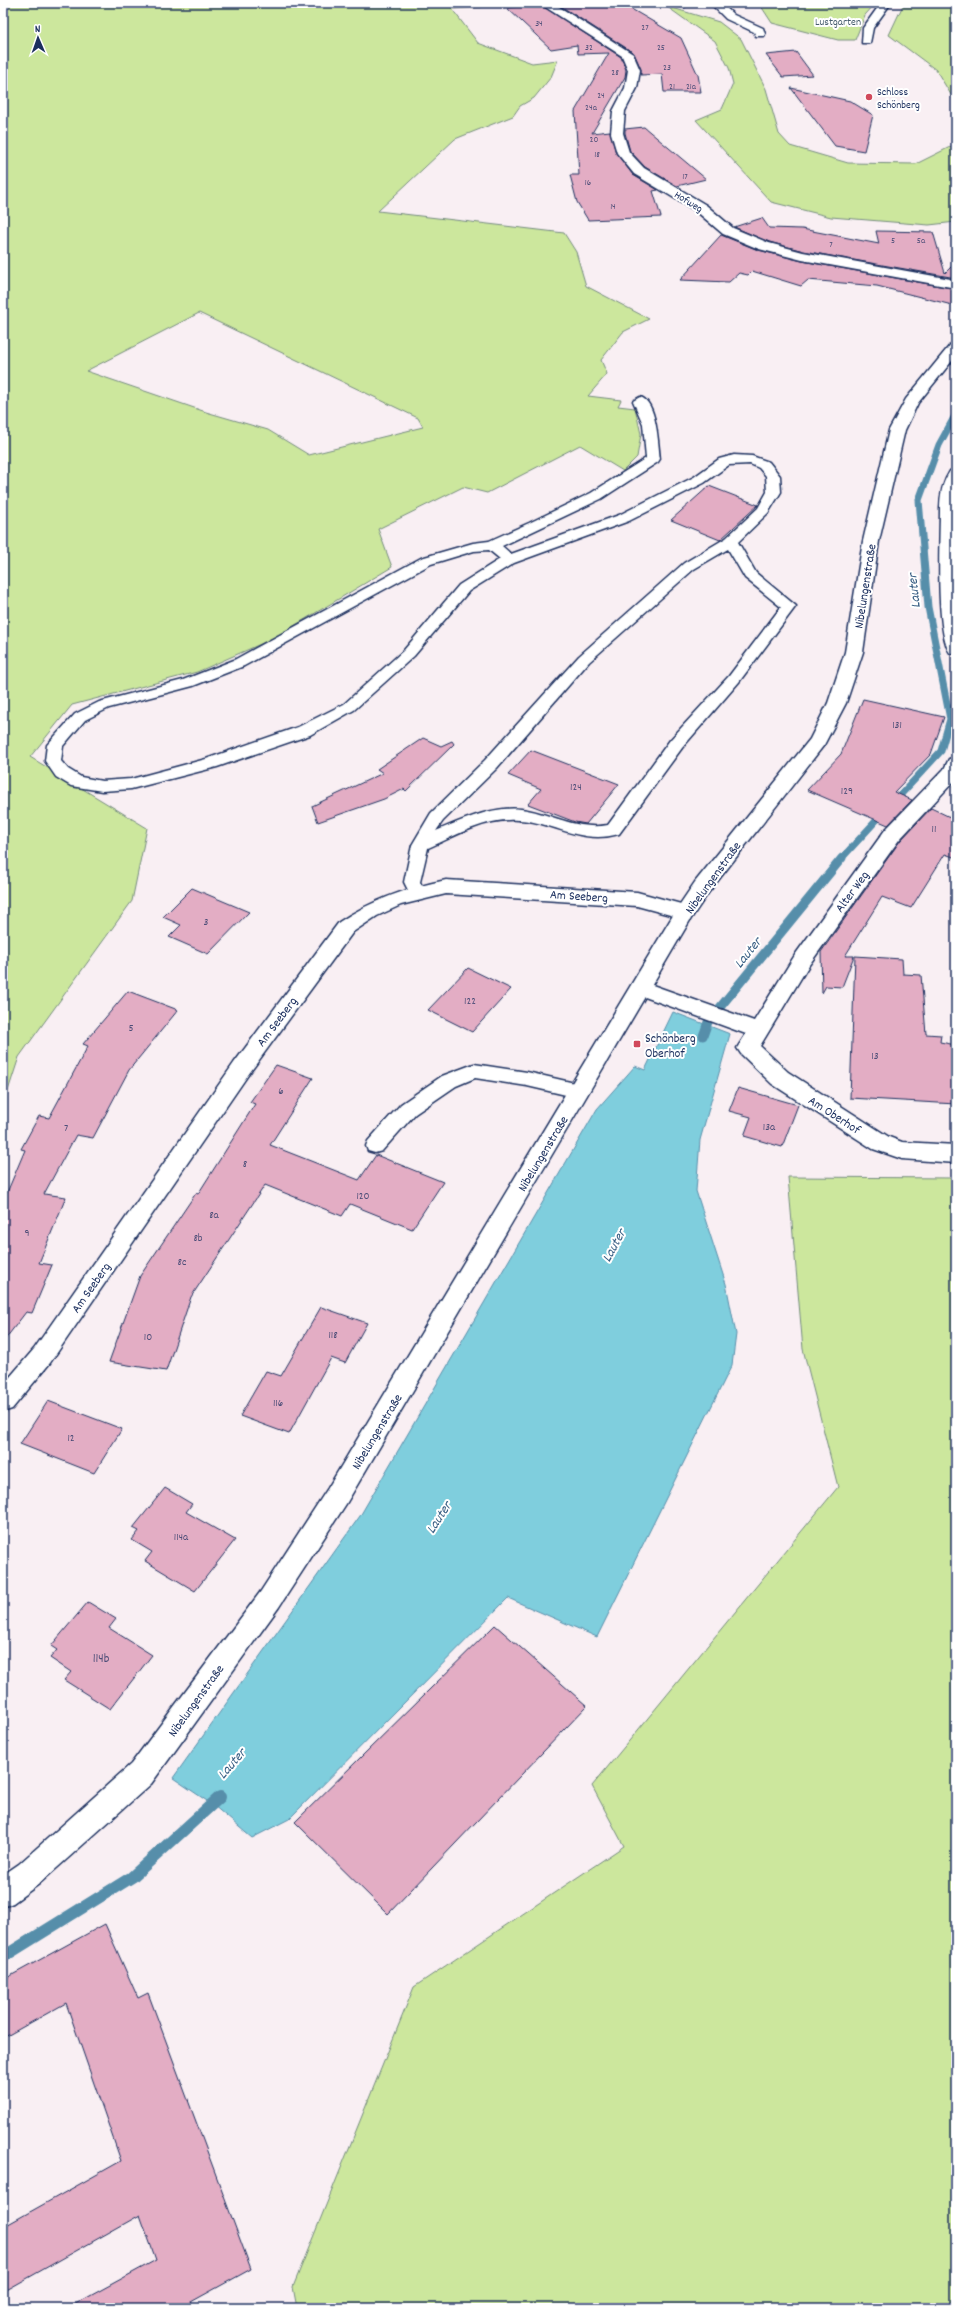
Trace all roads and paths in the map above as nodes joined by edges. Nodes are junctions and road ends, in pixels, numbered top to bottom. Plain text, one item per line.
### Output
1 (546, 3) edge
2 (715, 3) edge
3 (886, 3) edge
4 (760, 34) dead end
5 (866, 41) dead end
6 (956, 284) edge
7 (956, 347) edge
8 (640, 401) dead end
9 (956, 474) edge
10 (731, 541) junction
11 (492, 545) junction
12 (509, 560) junction
13 (956, 649) edge
14 (956, 763) edge
15 (420, 845) junction
16 (417, 892) junction
17 (685, 912) junction
18 (641, 988) junction
19 (752, 1028) junction
20 (579, 1092) junction
21 (375, 1146) dead end
22 (956, 1154) edge
23 (3, 1402) edge
24 (3, 1893) edge

1 - 6 street, Hofweg
2 - 4 lane
3 - 5 lane
7 - 17 street, Nibelungenstraße
8 - 11 lane
9 - 13 street
10 - 12 lane
10 - 15 lane
10 - 15 lane
11 - 12 lane
11 - 12 lane
14 - 19 street, Alter Weg
15 - 16 lane
16 - 17 street, Am Seeberg
16 - 23 street, Am Seeberg
17 - 18 street, Nibelungenstraße
18 - 19 street
18 - 20 street, Nibelungenstraße
19 - 22 street, Am Oberhof
20 - 21 lane
20 - 24 street, Nibelungenstraße

